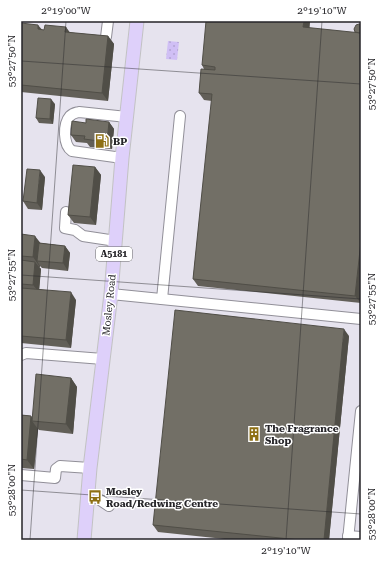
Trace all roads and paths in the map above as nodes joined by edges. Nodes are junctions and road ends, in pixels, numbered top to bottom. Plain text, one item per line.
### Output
1 (108, 21) edge
2 (137, 21) edge
3 (106, 37) edge
4 (180, 116) dead end
5 (127, 117) junction
6 (122, 158) junction
7 (66, 212) dead end
8 (116, 241) junction
9 (111, 294) junction
10 (162, 298) junction
11 (361, 319) edge
12 (21, 355) edge
13 (103, 359) junction
14 (361, 410) edge
15 (90, 468) junction
16 (21, 475) edge
17 (89, 490) junction
18 (109, 506) dead end
19 (361, 537) edge
20 (348, 538) edge
21 (86, 539) edge

1 - 3 street
2 - 5 main road, Mosley Road / A5181
4 - 10 street
5 - 6 main road, Mosley Road / A5181
5 - 6 street
6 - 8 main road, Mosley Road / A5181
7 - 8 street
8 - 9 main road, Mosley Road / A5181
9 - 10 street
9 - 13 main road, Mosley Road / A5181
10 - 11 street
12 - 13 street
13 - 15 main road, Mosley Road / A5181
14 - 20 street
15 - 16 street
15 - 17 main road, Mosley Road / A5181
17 - 18 street
17 - 21 main road, Mosley Road / A5181
19 - 20 street

